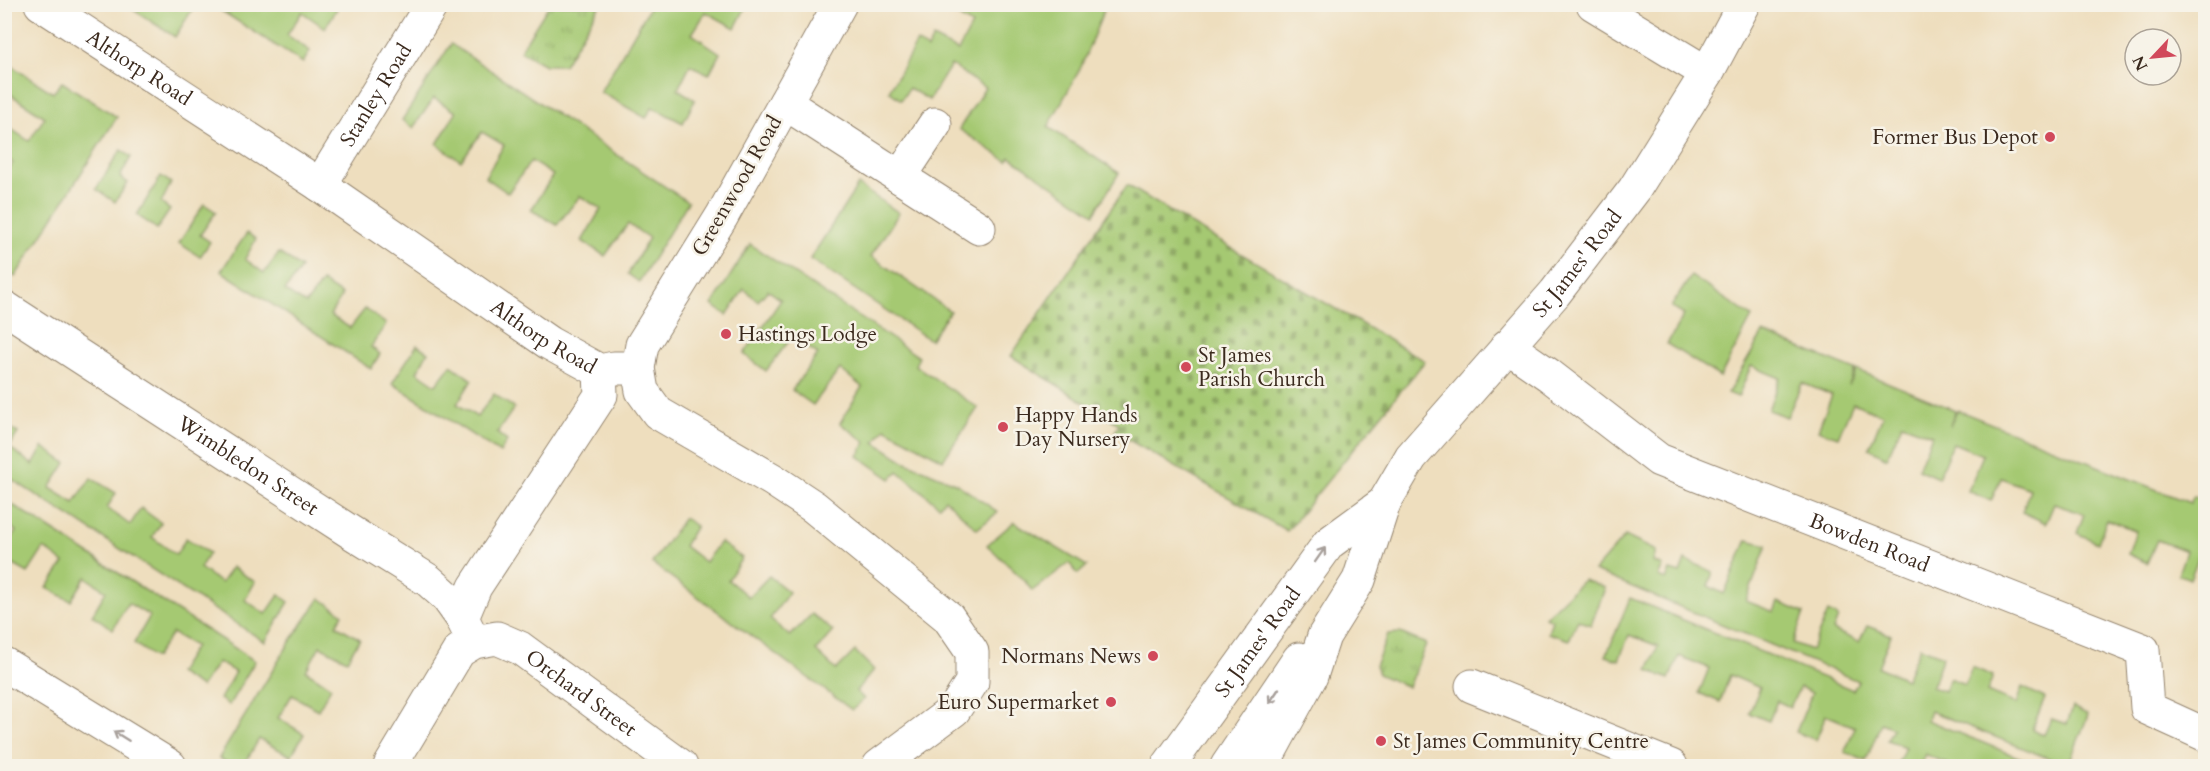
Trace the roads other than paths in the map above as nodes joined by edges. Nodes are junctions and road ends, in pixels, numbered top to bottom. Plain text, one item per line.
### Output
1 (41, 4) edge
2 (432, 4) edge
3 (840, 4) edge
4 (1593, 4) edge
5 (1744, 4) edge
6 (1707, 73) junction
7 (785, 103) junction
8 (935, 124) dead end
9 (900, 177) junction
10 (320, 185) junction
11 (979, 228) dead end
12 (4, 307) edge
13 (1507, 346) junction
14 (638, 368) junction
15 (600, 371) junction
16 (1384, 503) junction
17 (468, 630) junction
18 (1324, 636) junction
19 (4, 664) edge
20 (1472, 686) dead end
21 (2205, 735) edge
22 (170, 766) edge
23 (390, 766) edge
24 (681, 766) edge
25 (879, 766) edge
26 (1168, 766) edge
27 (1227, 766) edge
28 (1262, 766) edge
29 (1671, 766) edge

1 - 10 street, Althorp Road
2 - 10 street, Stanley Road
3 - 7 street, Greenwood Road
4 - 6 street
5 - 6 street, St James' Road
6 - 13 street, St James' Road
7 - 9 street
7 - 14 street, Greenwood Road
8 - 9 street
9 - 11 street
10 - 15 street, Althorp Road
12 - 17 street, Wimbledon Street
13 - 16 street, St James' Road
13 - 21 street, Bowden Road
14 - 15 street, Althorp Road
14 - 25 street
15 - 17 street
16 - 18 street, St James' Road
26 -> 16 street, St James' Road
17 - 23 street
17 - 24 street, Orchard Street
18 -> 27 street, St James' Road
18 - 28 street, St James' Road
22 -> 19 street
20 - 29 street

